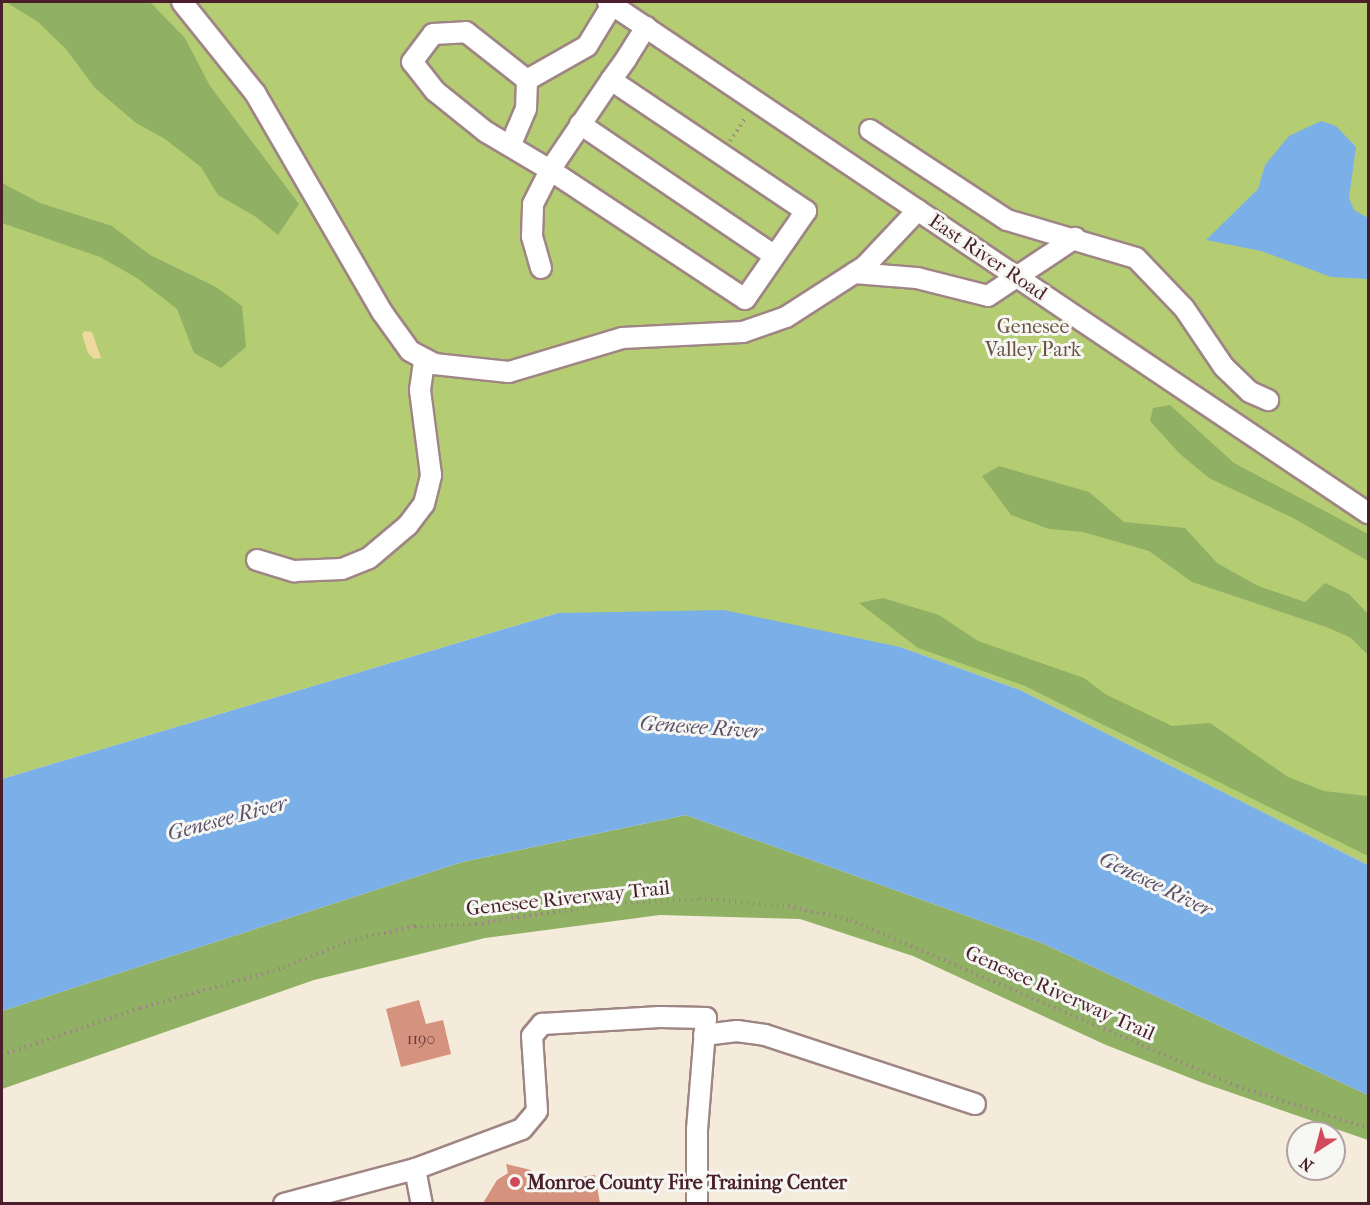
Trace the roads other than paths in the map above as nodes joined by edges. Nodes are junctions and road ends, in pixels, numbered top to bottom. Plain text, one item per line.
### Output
1 (182, 2) edge
2 (610, 3) edge
3 (646, 27) junction
4 (527, 80) junction
5 (610, 80) junction
6 (580, 124) junction
7 (870, 130) dead end
8 (511, 144) junction
9 (550, 170) junction
10 (918, 210) junction
11 (1075, 238) junction
12 (775, 256) junction
13 (541, 268) dead end
14 (854, 273) junction
15 (1018, 278) junction
16 (424, 361) junction
17 (1268, 400) dead end
18 (1368, 513) edge
19 (258, 560) dead end
20 (704, 1035) junction
21 (975, 1104) dead end
22 (415, 1169) junction
23 (284, 1203) edge
24 (422, 1203) edge
25 (697, 1203) edge

1 - 16 street
2 - 3 street, East River Road
2 - 4 street
3 - 5 street
3 - 10 street, East River Road
4 - 8 street
4 - 8 street
5 - 6 street
5 - 12 street
6 - 9 street
6 - 12 street
7 - 11 street
8 - 9 street
9 - 12 street
9 - 13 street
10 - 14 street
10 - 15 street, East River Road
11 - 15 street
11 - 17 street
14 - 15 street
14 - 16 street
15 - 18 street, East River Road
16 - 19 street
20 - 21 street
20 - 22 street
20 - 25 street
22 - 23 street
22 - 24 street

